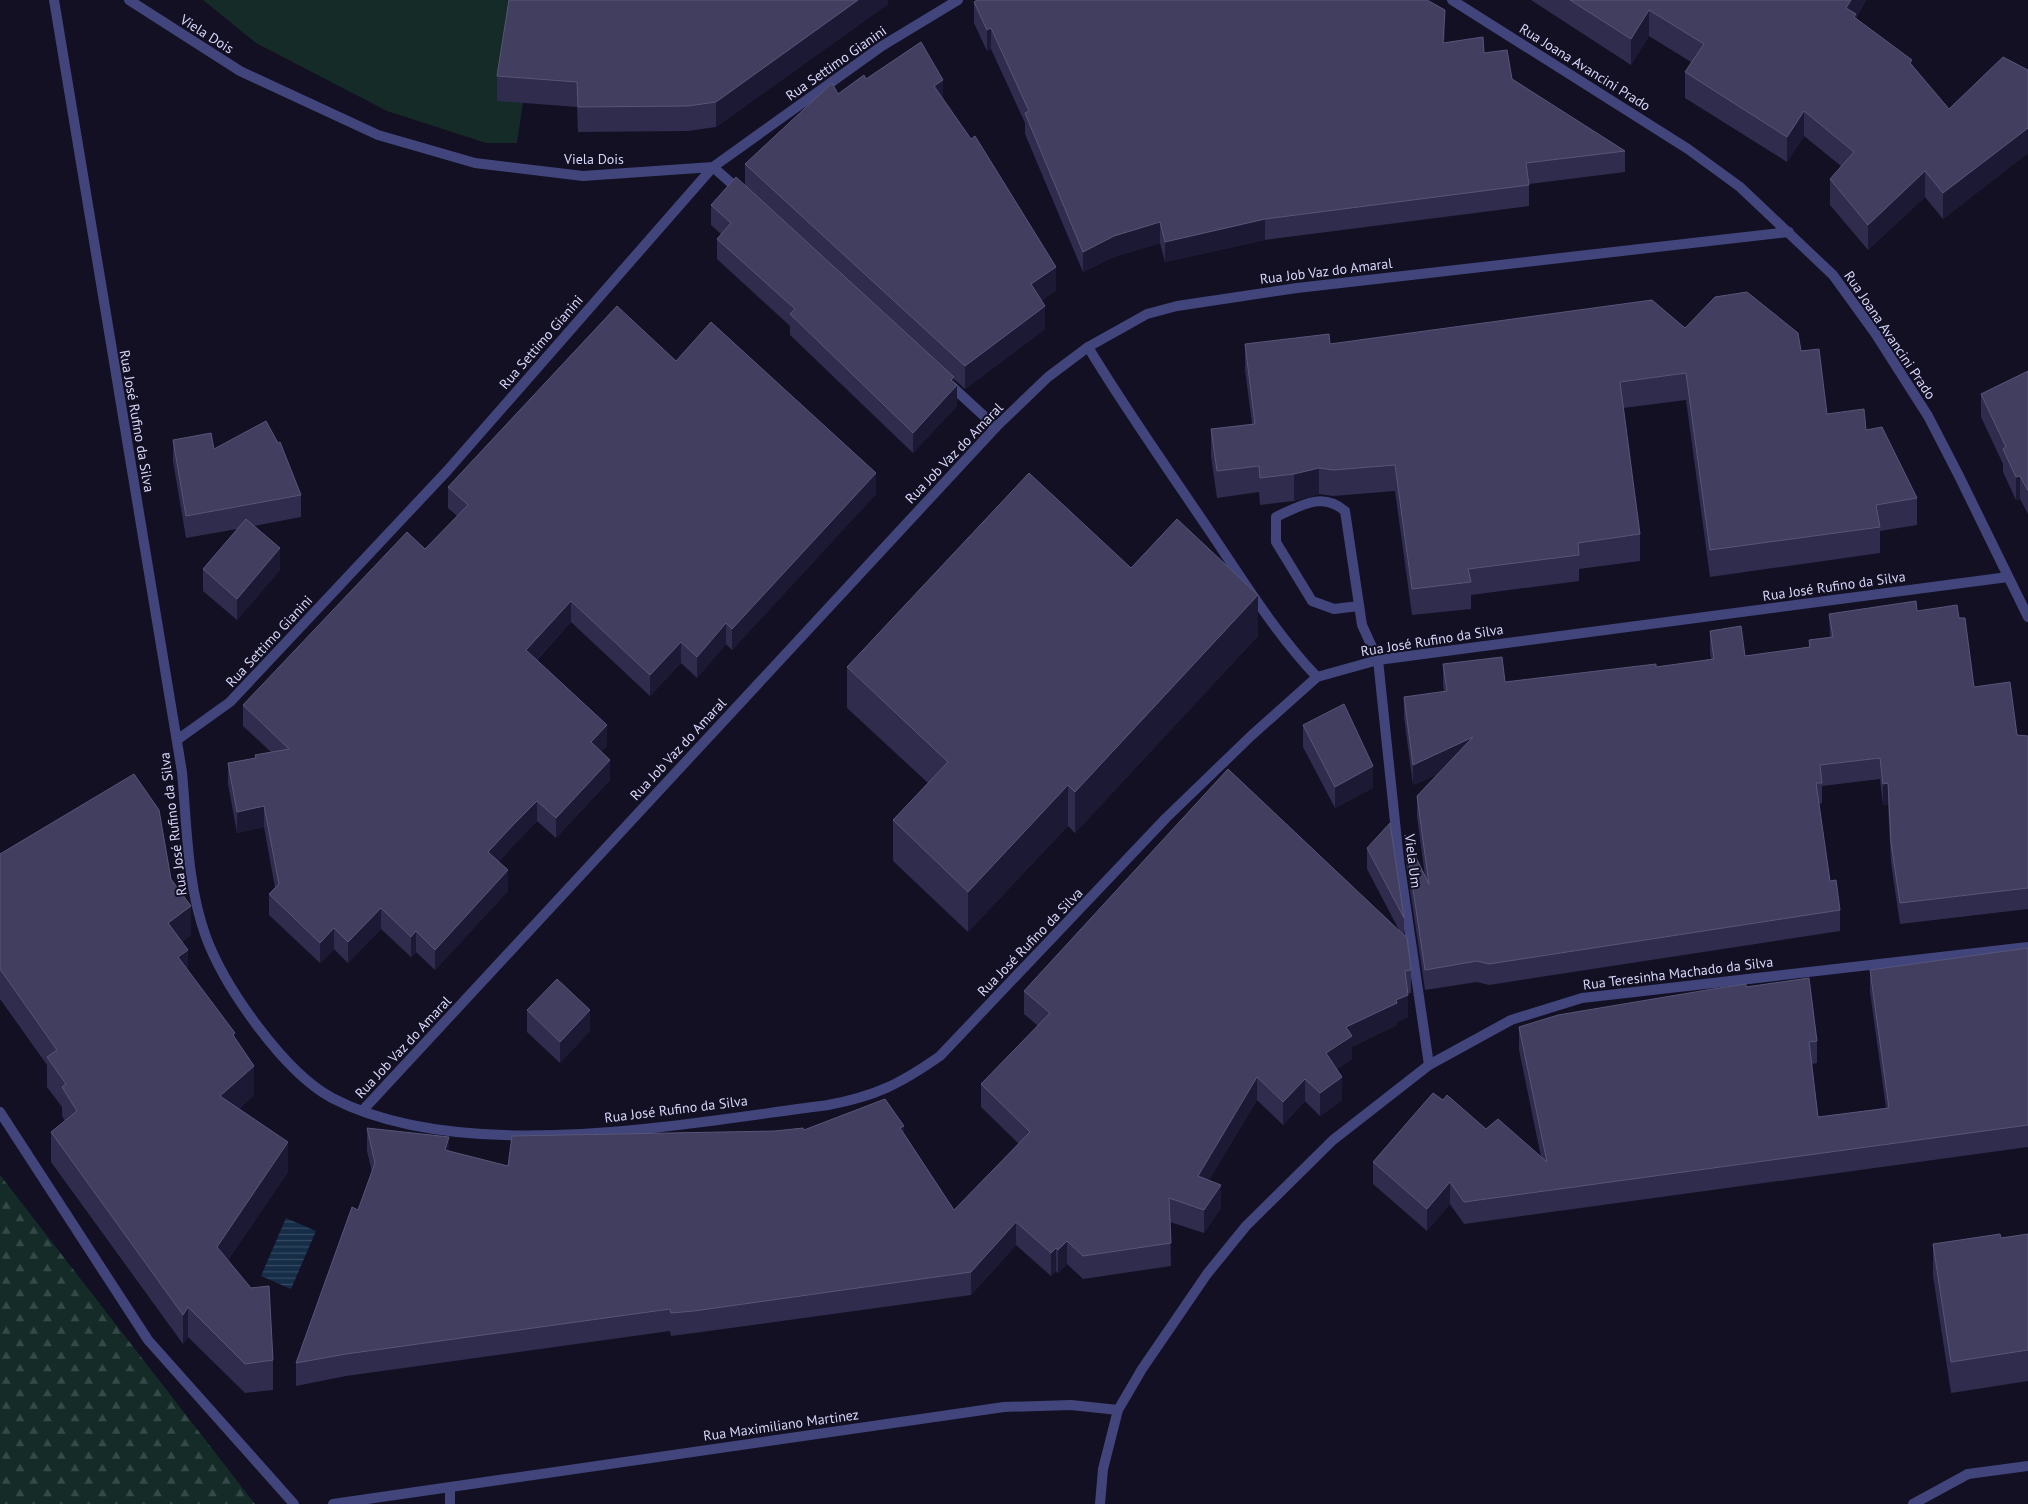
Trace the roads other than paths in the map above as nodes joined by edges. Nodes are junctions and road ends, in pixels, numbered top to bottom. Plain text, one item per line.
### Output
1 (54, 0) edge
2 (129, 0) edge
3 (958, 0) edge
4 (1452, 0) edge
5 (712, 167) junction
6 (746, 198) edge
7 (1789, 232) junction
8 (1088, 347) junction
9 (937, 373) edge
10 (996, 427) junction
11 (2008, 576) junction
12 (1359, 606) junction
13 (2028, 617) edge
14 (1378, 660) junction
15 (1317, 677) junction
16 (177, 740) junction
17 (2028, 947) edge
18 (1429, 1065) junction
19 (363, 1110) junction
20 (0, 1112) edge
21 (1118, 1410) junction
22 (2028, 1466) edge
23 (450, 1487) junction
24 (294, 1504) edge
25 (333, 1504) edge
26 (450, 1504) edge
27 (1100, 1504) edge
28 (1913, 1504) edge

1 - 16 street, Rua José Rufino da Silva
2 - 5 street, Viela Dois
3 - 5 street, Rua Settimo Gianini
4 - 7 street, Rua Joana Avancini Prado
5 - 6 street
5 - 16 street, Rua Settimo Gianini
7 - 8 street, Rua Job Vaz do Amaral
7 - 11 street, Rua Joana Avancini Prado
8 - 10 street, Rua Job Vaz do Amaral
8 - 15 street
9 - 10 street
10 - 19 street, Rua Job Vaz do Amaral
11 - 13 street, Rua Joana Avancini Prado
11 - 14 street, Rua José Rufino da Silva
12 - 12 street, Viela Um
12 - 14 street, Viela Um
14 - 15 street, Rua José Rufino da Silva
14 - 18 street, Viela Um
15 - 19 street, Rua José Rufino da Silva
16 - 19 street, Rua José Rufino da Silva
17 - 18 street, Rua Teresinha Machado da Silva
18 - 21 street, Rua Teresinha Machado da Silva
20 - 24 street
21 - 23 street, Rua Maximiliano Martinez
21 - 27 street, Rua Teresinha Machado da Silva
22 - 28 street
23 - 25 street, Rua Maximiliano Martinez
23 - 26 street

